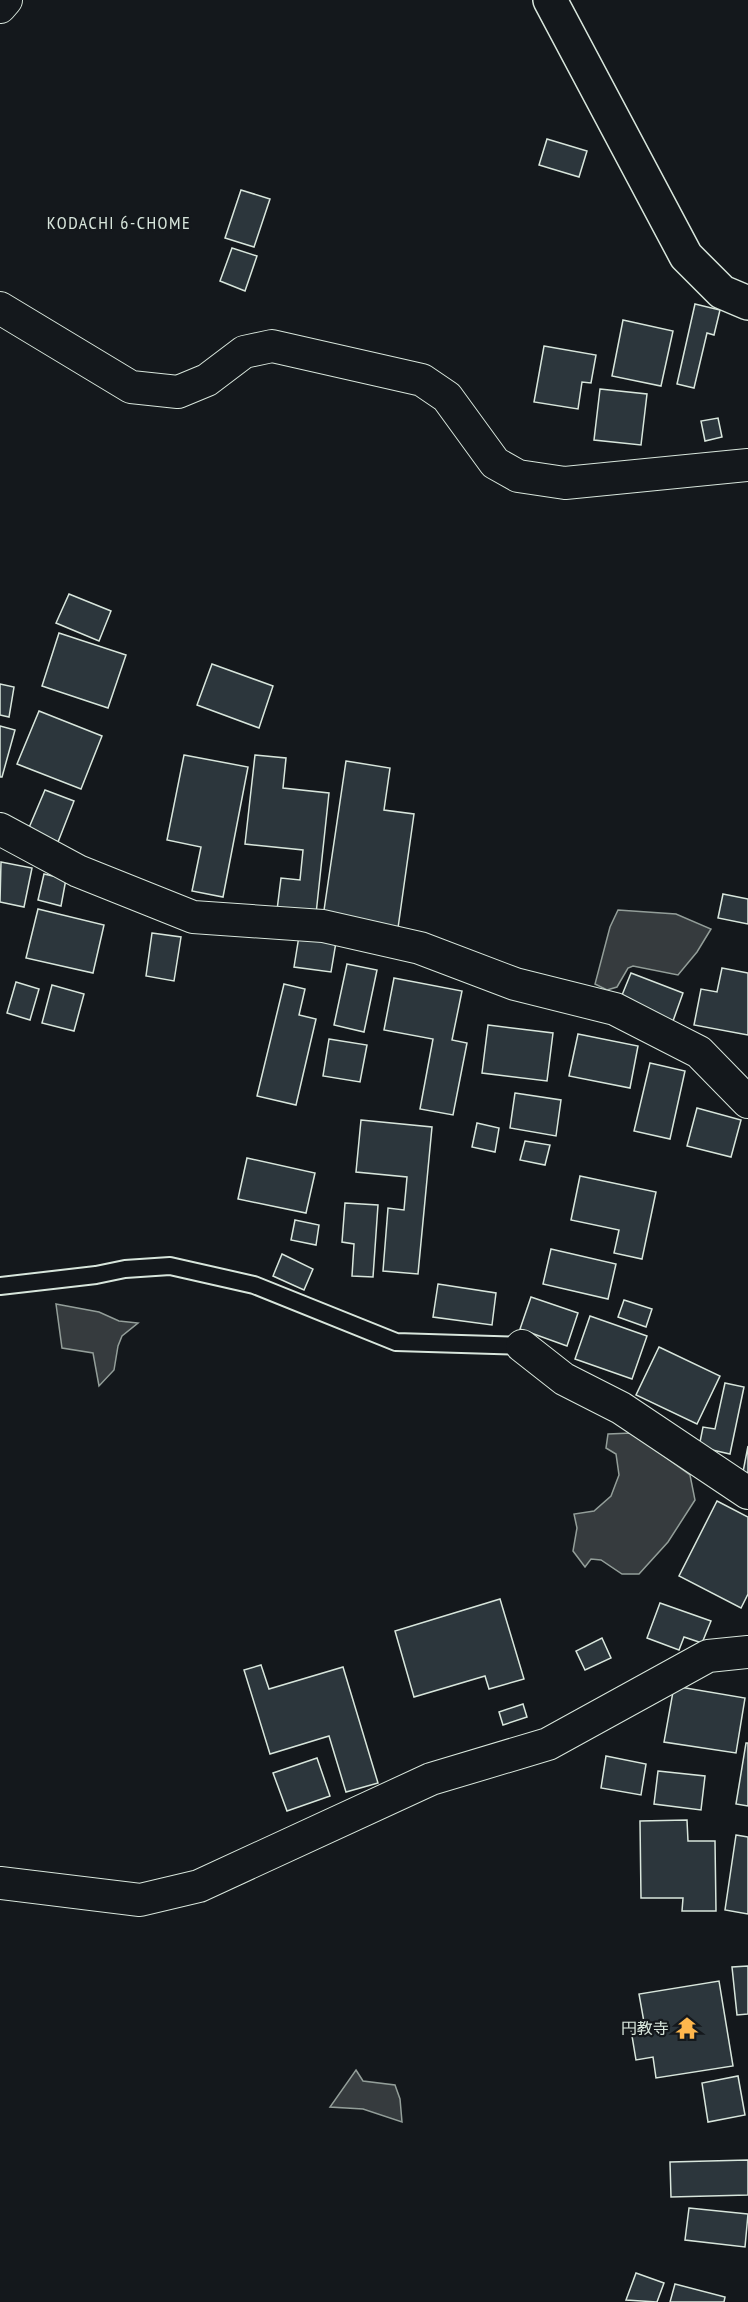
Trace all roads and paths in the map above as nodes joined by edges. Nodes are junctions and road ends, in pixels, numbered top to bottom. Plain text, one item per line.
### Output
1 (6, 0) edge
2 (550, 0) edge
3 (0, 7) edge
4 (748, 303) edge
5 (0, 308) edge
6 (748, 465) edge
7 (0, 829) edge
8 (748, 1102) edge
9 (0, 1286) edge
10 (522, 1346) joint
11 (748, 1493) edge
12 (748, 1652) edge
13 (0, 1883) edge

1 - 3 street
2 - 4 street
5 - 6 street
7 - 8 street
9 - 10 lane
10 - 11 street
12 - 13 street

